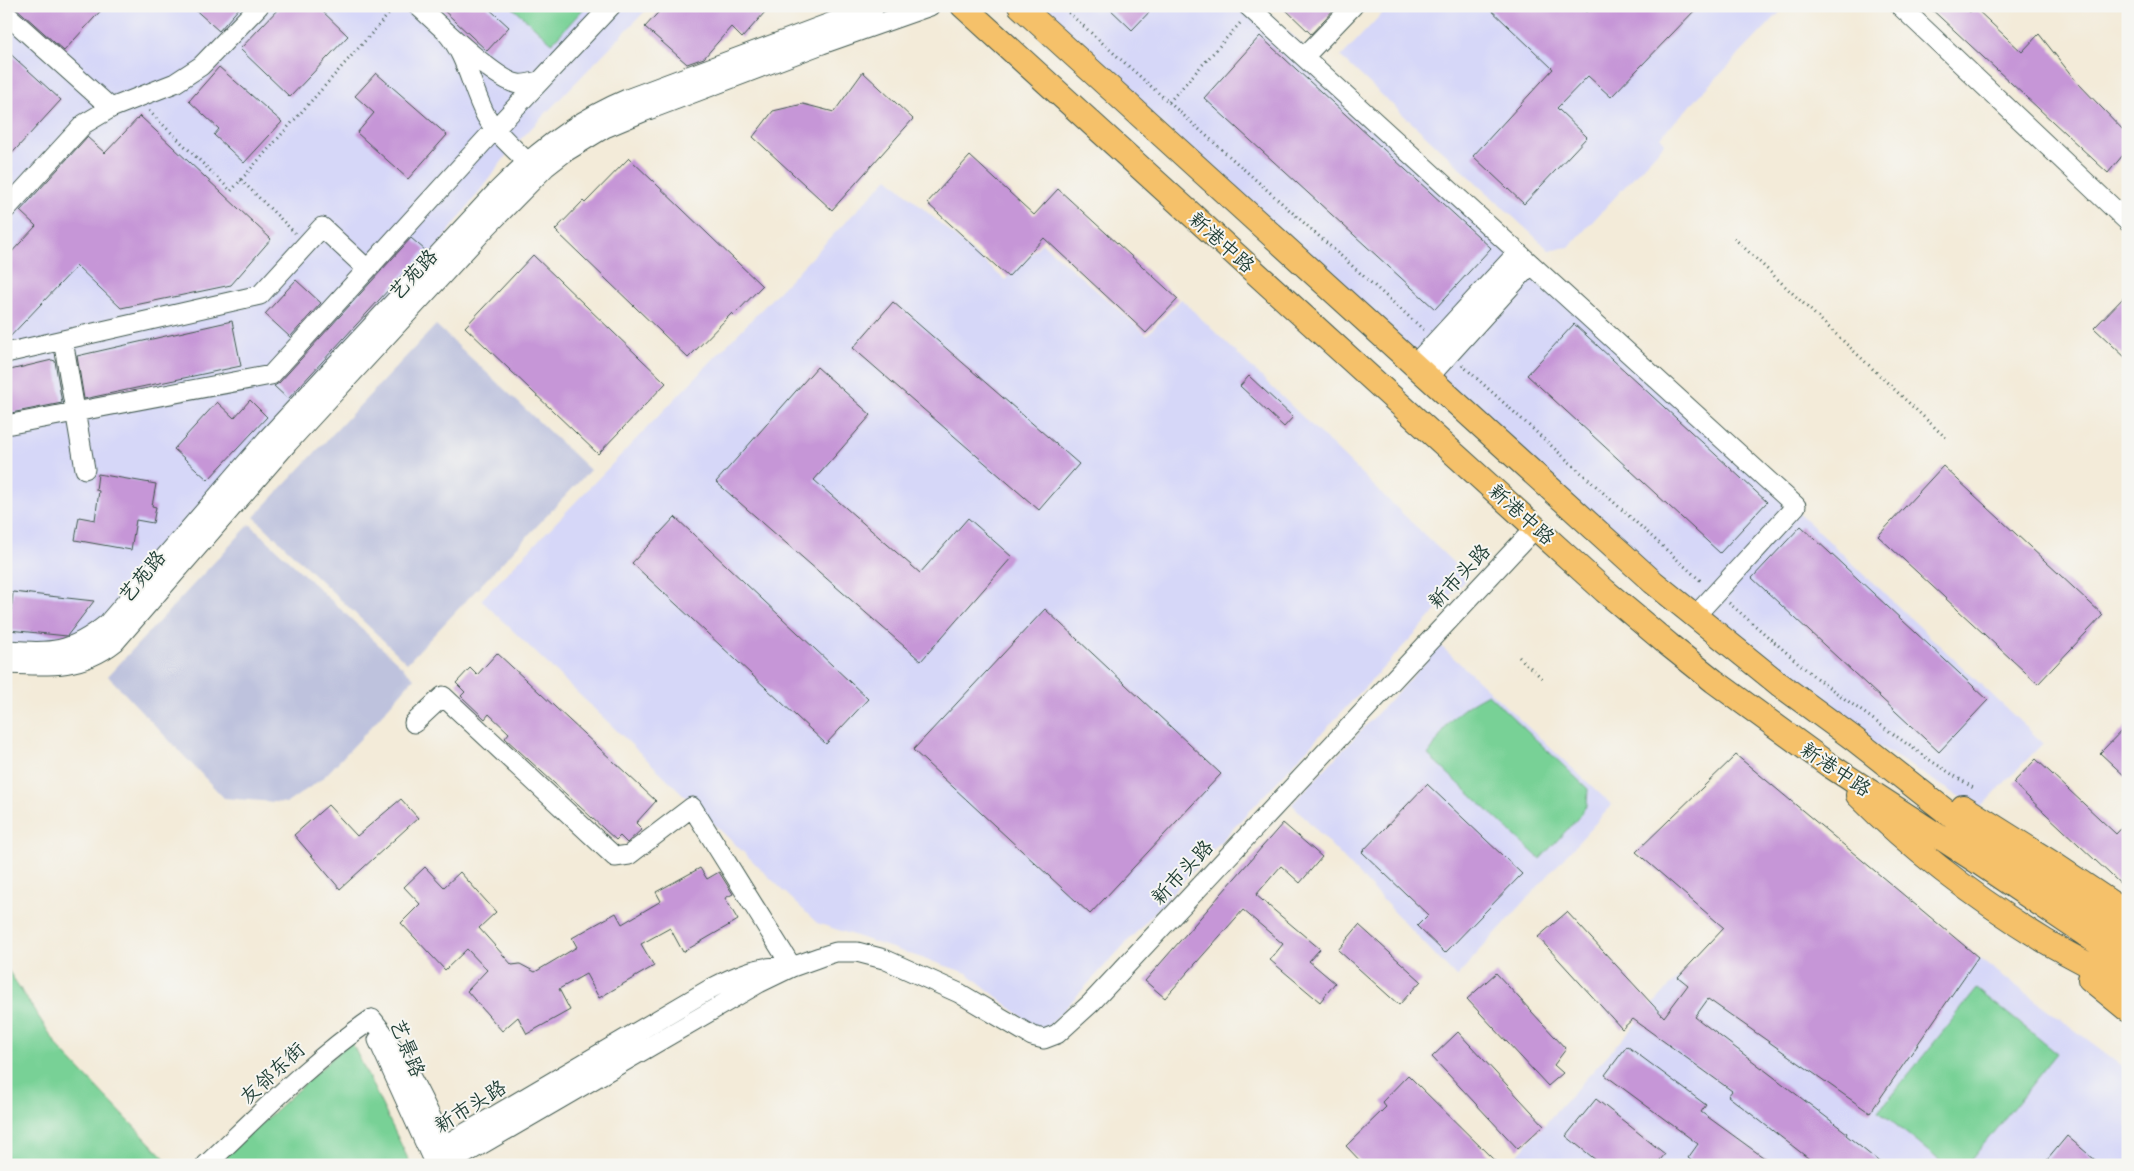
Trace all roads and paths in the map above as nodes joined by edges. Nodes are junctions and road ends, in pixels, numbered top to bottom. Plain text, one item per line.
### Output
1 (259, 6) edge
2 (396, 6) edge
3 (418, 6) edge
4 (611, 6) edge
5 (874, 6) edge
6 (930, 6) edge
7 (962, 6) edge
8 (1061, 6) edge
9 (1353, 6) edge
10 (1900, 6) edge
11 (1024, 7) edge
12 (1250, 8) edge
13 (6, 14) edge
14 (446, 32) junction
15 (1304, 57) junction
16 (540, 81) junction
17 (136, 98) junction
18 (1169, 102) junction
19 (110, 108) junction
20 (495, 129) junction
21 (527, 162) junction
22 (241, 180) junction
23 (6, 209) edge
24 (2128, 222) edge
25 (1734, 238) dead end
26 (306, 244) junction
27 (1524, 258) junction
28 (367, 269) junction
29 (63, 340) junction
30 (1436, 341) junction
31 (6, 353) edge
32 (1450, 354) junction
33 (1421, 372) junction
34 (76, 411) junction
35 (6, 425) edge
36 (1946, 438) dead end
37 (85, 469) dead end
38 (1536, 527) junction
39 (1716, 593) junction
40 (1694, 617) junction
41 (6, 650) edge
42 (1519, 657) dead end
43 (6, 664) edge
44 (1544, 680) dead end
45 (414, 723) dead end
46 (1854, 739) junction
47 (1829, 765) junction
48 (1979, 792) dead end
49 (2055, 865) junction
50 (2128, 896) edge
51 (2128, 914) edge
52 (2128, 938) edge
53 (2047, 942) junction
54 (2128, 962) edge
55 (792, 967) junction
56 (2128, 989) edge
57 (2128, 1010) edge
58 (372, 1019) joint
59 (444, 1159) edge
60 (206, 1165) edge

1 - 17 street
2 - 22 path
3 - 14 street
4 - 16 street
5 - 21 street, 艺苑路
6 - 43 street, 艺苑路
7 - 38 main road, 新港中路
8 - 18 path
9 - 15 street
10 - 24 street
11 - 33 main road, 新港中路
12 - 15 street
12 - 18 path
13 - 19 street
14 - 16 street
14 - 20 street
15 - 27 street
16 - 20 street
17 - 19 street
17 - 22 path
18 - 30 path
19 - 23 street
20 - 21 street
20 - 28 street
21 - 41 street, 艺苑路
22 - 26 path
25 - 36 path
26 - 28 street
26 - 29 street
27 - 30 street
27 - 32 street
27 - 39 street
28 - 34 street
29 - 31 street
29 - 34 street
30 - 33 street
32 - 33 street
32 - 39 path
33 - 40 main road, 新港中路
34 - 35 street
34 - 37 street
38 - 47 main road, 新港中路
38 - 55 street, 新市头路
39 - 40 street
39 - 48 path
40 - 46 main road, 新港中路
42 - 44 path
45 - 55 street
46 - 49 main road
46 - 52 main road, 新港中路
47 - 53 main road
47 - 54 main road, 新港中路
49 - 50 main road
49 - 51 main road
53 - 56 main road
53 - 57 main road
55 - 59 street, 新市头路
58 - 59 street, 艺景路
58 - 60 street, 友邻东街

